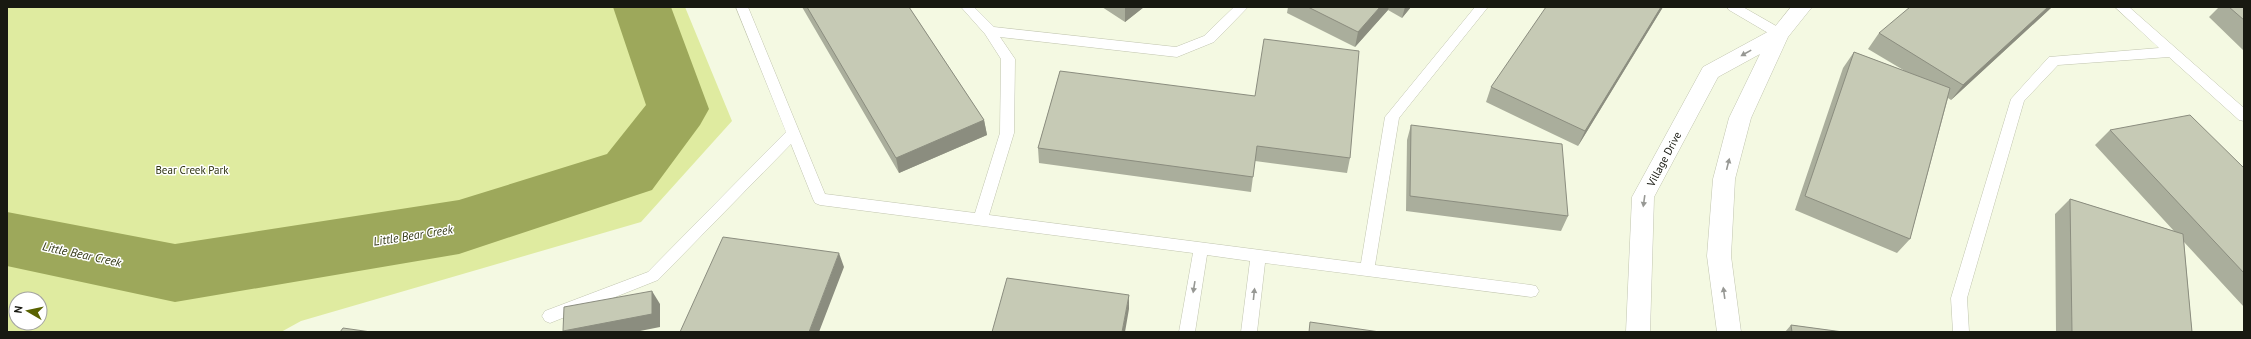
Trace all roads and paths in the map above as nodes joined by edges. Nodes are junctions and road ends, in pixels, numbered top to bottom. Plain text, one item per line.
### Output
1 (742, 7) edge
2 (967, 7) edge
3 (1242, 7) edge
4 (1482, 7) edge
5 (1733, 7) edge
6 (1802, 7) edge
7 (2127, 8) edge
8 (990, 31) junction
9 (1780, 34) junction
10 (2171, 52) junction
11 (2244, 116) edge
12 (793, 133) junction
13 (980, 220) junction
14 (1201, 248) junction
15 (1258, 256) junction
16 (1367, 270) junction
17 (1531, 291) dead end
18 (550, 316) dead end
19 (1187, 332) edge
20 (1249, 332) edge
21 (1638, 332) edge
22 (1729, 332) edge
23 (1961, 332) edge

1 - 12 lane
2 - 8 lane
3 - 8 lane
4 - 16 lane
5 - 9 lane
6 - 9 street, Village Drive
7 - 10 lane
8 - 13 lane
9 -> 21 street, Village Drive
22 -> 9 street, Village Drive
10 - 11 lane
10 - 23 lane
12 - 13 lane
12 - 18 lane
13 - 14 lane
14 - 15 lane
14 -> 19 lane
15 - 16 lane
20 -> 15 lane
16 - 17 lane

